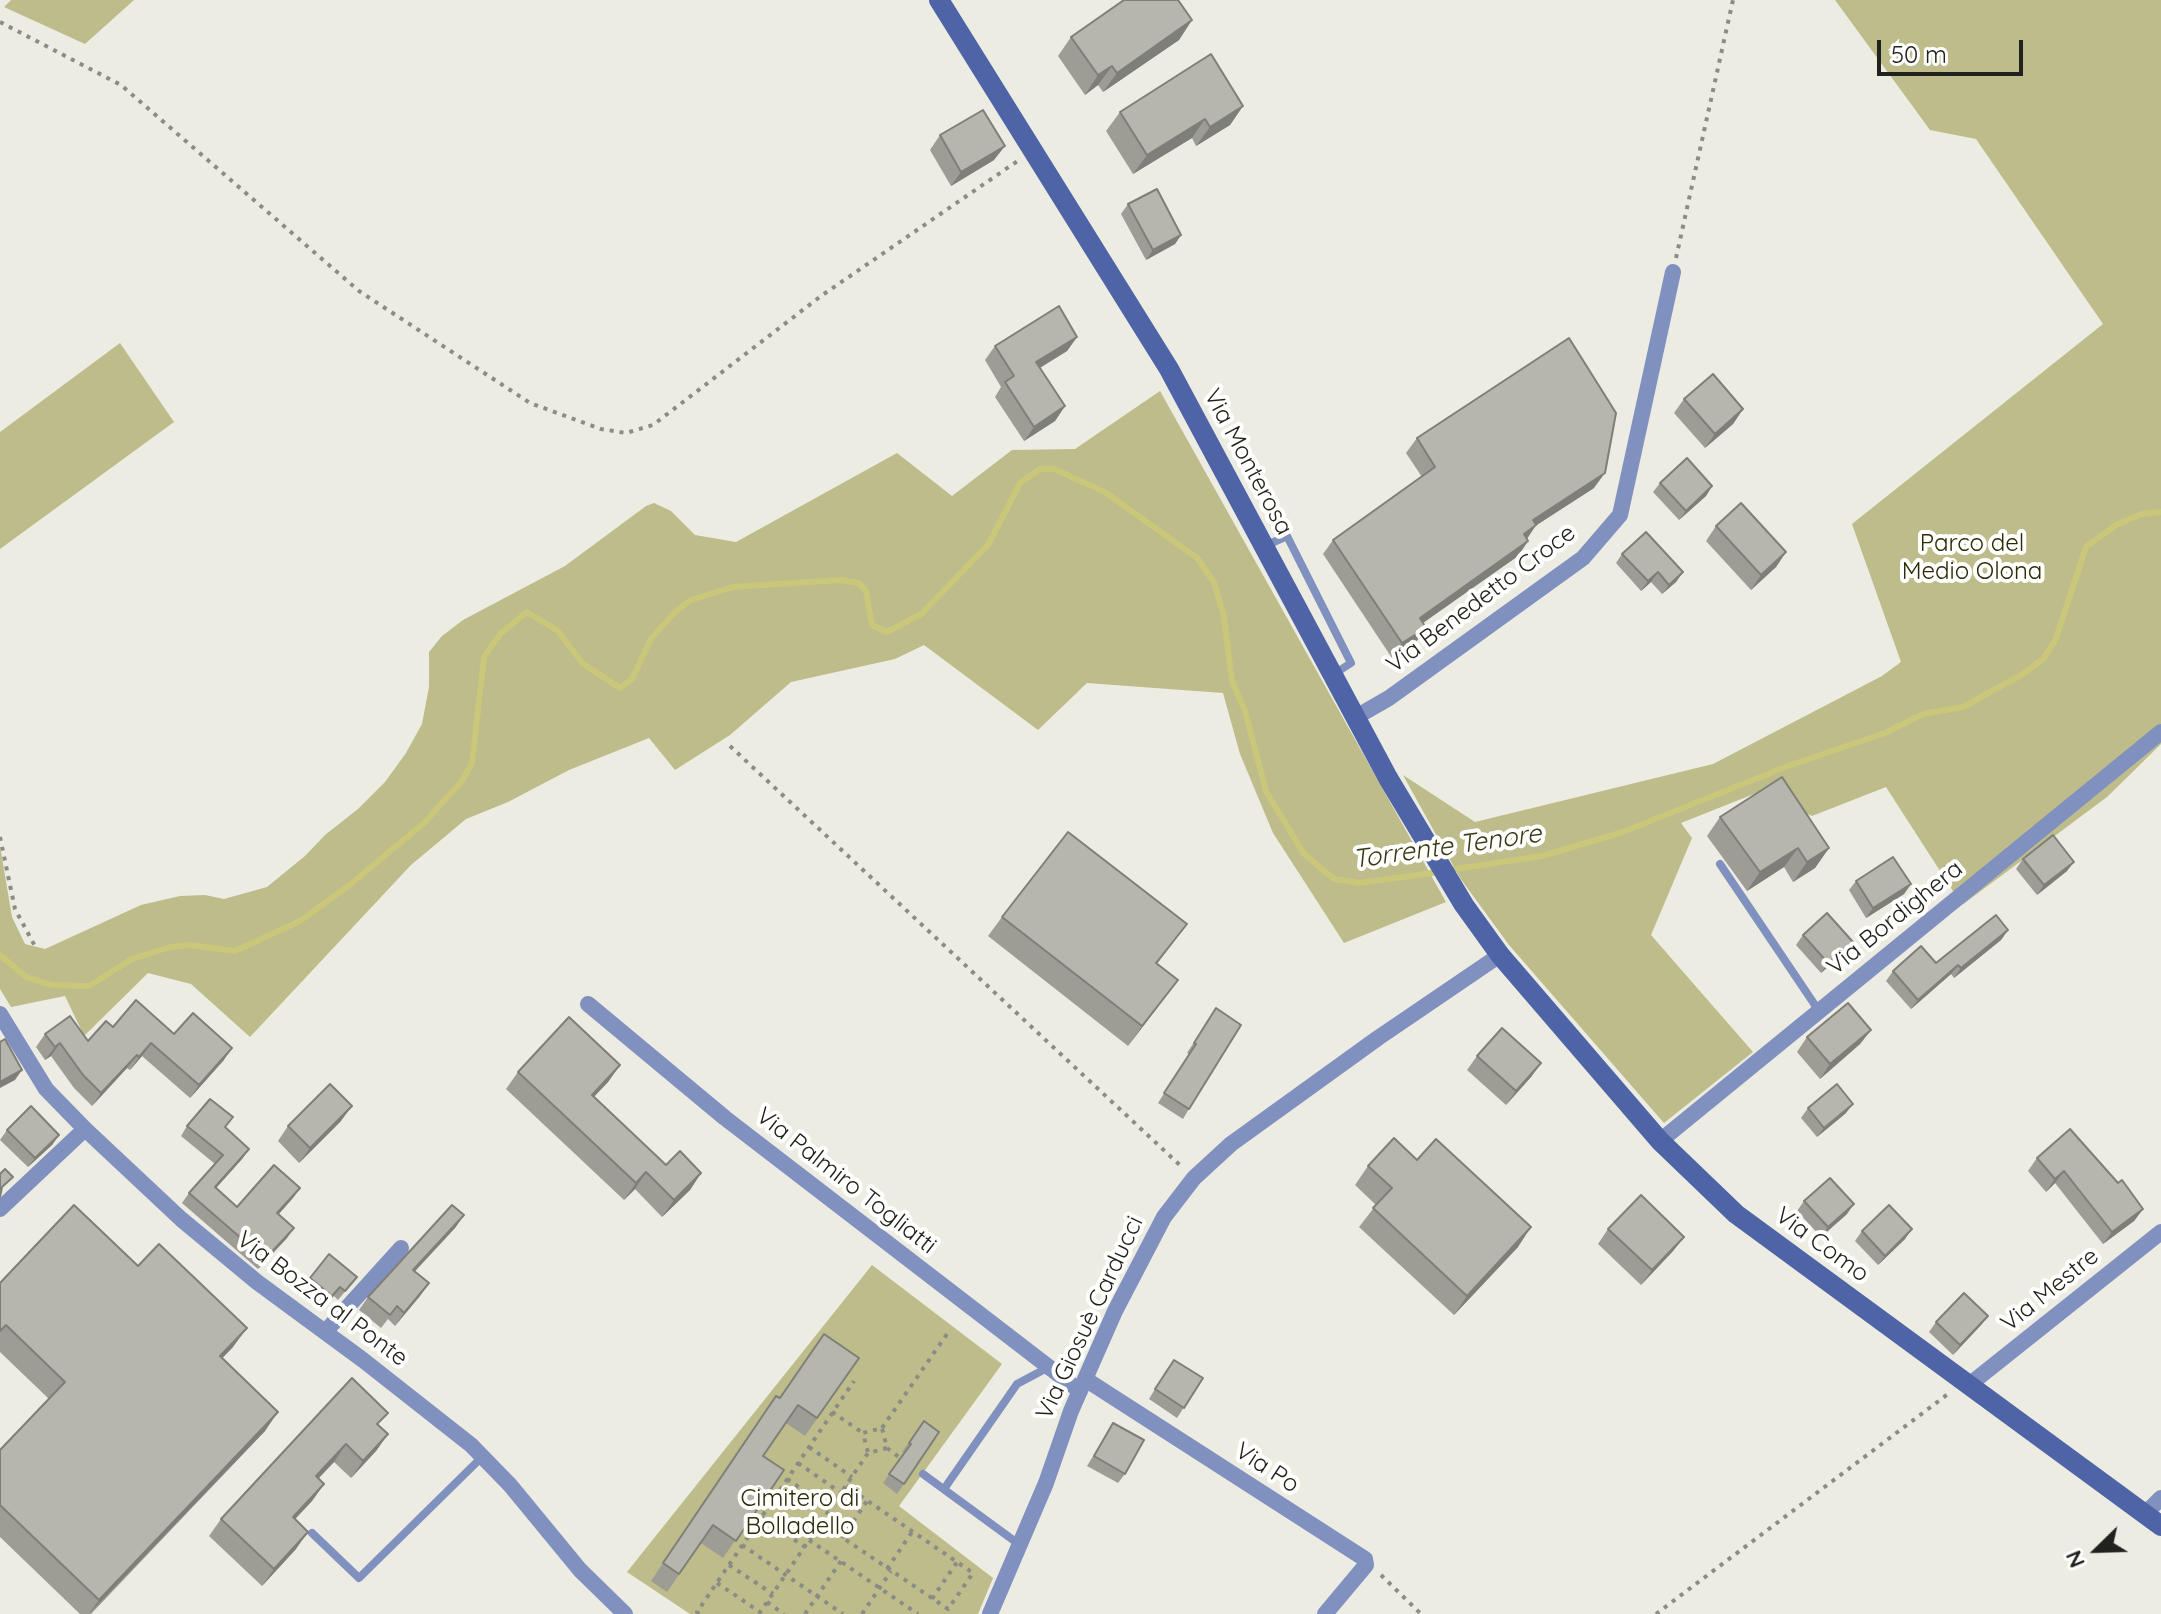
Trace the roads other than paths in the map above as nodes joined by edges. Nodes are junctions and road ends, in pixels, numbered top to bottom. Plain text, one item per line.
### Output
1 (939, 0) edge
2 (1673, 272) road end
3 (1356, 717) junction
4 (2161, 732) edge
5 (1720, 864) dead end
6 (1500, 955) junction
7 (588, 1004) dead end
8 (1819, 1011) junction
9 (2, 1021) edge
10 (85, 1129) junction
11 (1660, 1141) junction
12 (0, 1209) edge
13 (2161, 1232) edge
14 (401, 1248) dead end
15 (325, 1332) junction
16 (1049, 1367) junction
17 (1967, 1383) junction
18 (1082, 1385) junction
19 (482, 1457) junction
20 (923, 1474) road end
21 (944, 1489) junction
22 (2161, 1498) edge
23 (2153, 1520) edge
24 (312, 1533) dead end
25 (1021, 1545) junction
26 (625, 1614) edge
27 (990, 1614) edge
28 (1325, 1614) edge

1 - 3 main road, Via Monterosa
2 - 3 street, Via Benedetto Croce
3 - 6 main road, Via Monterosa
4 - 8 street, Via Bordighera
5 - 8 lane
6 - 11 main road, Via Como
6 - 18 street, Via Giosuè Carducci
7 - 16 street, Via Palmiro Togliatti
8 - 11 street, Via Bordighera
9 - 10 street, Via Bozza al Ponte
10 - 12 street
10 - 15 street, Via Bozza al Ponte
11 - 17 main road, Via Como
13 - 17 street, Via Mestre
14 - 15 street
15 - 19 street, Via Bozza al Ponte
16 - 18 street, Via Palmiro Togliatti
16 - 21 lane
17 - 23 main road, Via Como
18 - 25 street, Via Giosuè Carducci
18 - 28 street, Via Po
19 - 24 lane
19 - 26 street, Via Bozza al Ponte
20 - 21 lane
21 - 25 lane
22 - 23 street
25 - 27 street, Via Giosuè Carducci

